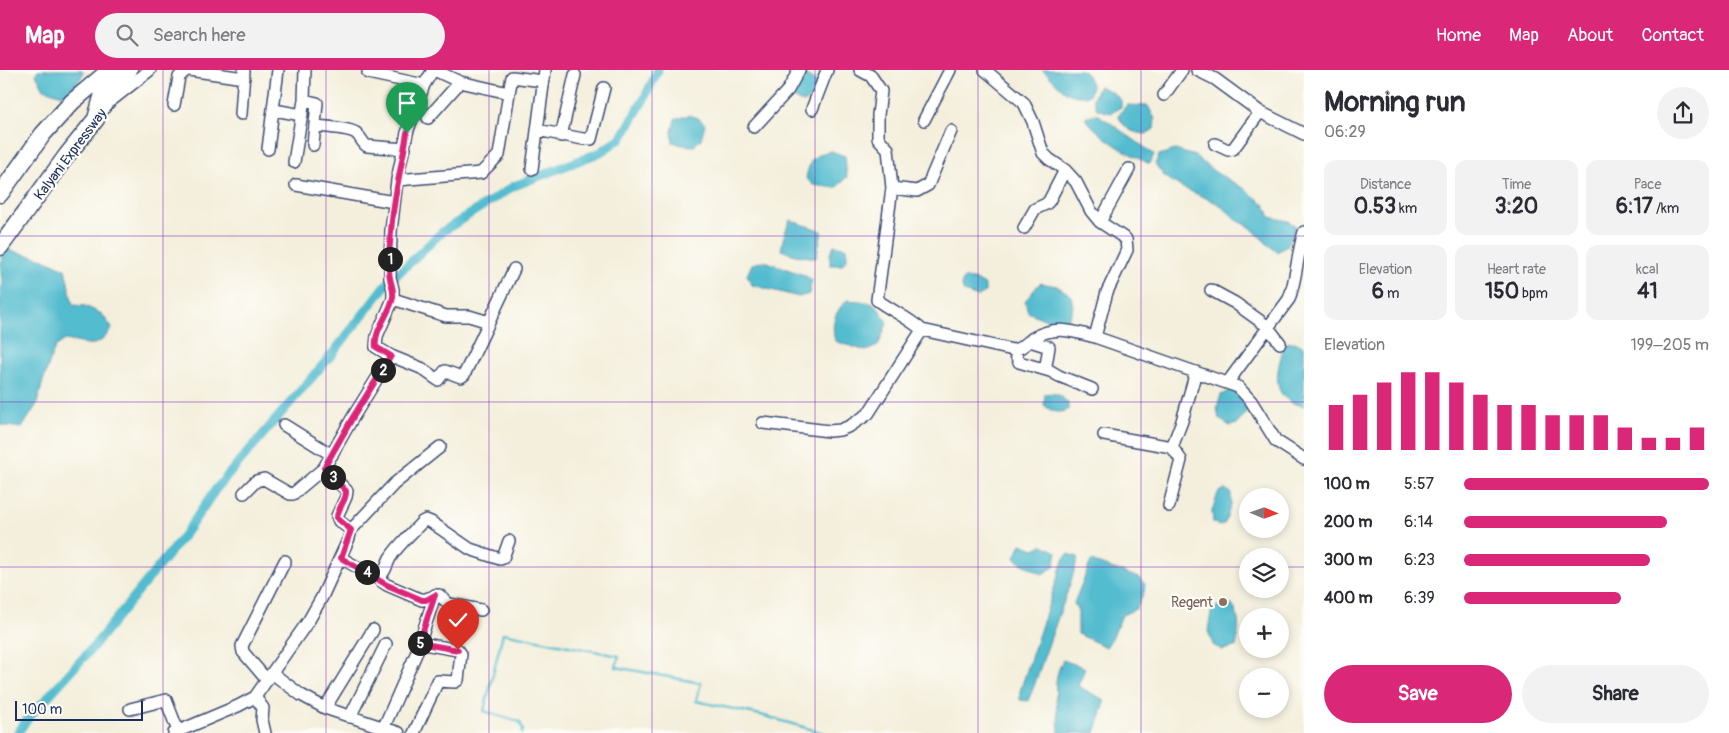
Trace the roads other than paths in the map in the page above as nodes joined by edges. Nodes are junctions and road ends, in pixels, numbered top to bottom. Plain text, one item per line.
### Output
1 (98, 70) edge
2 (110, 70) edge
3 (129, 70) edge
4 (150, 70) edge
5 (194, 70) edge
6 (278, 70) edge
7 (305, 70) edge
8 (433, 70) edge
9 (799, 70) edge
10 (827, 70) edge
11 (860, 70) edge
12 (950, 70) edge
13 (985, 70) edge
14 (1182, 70) edge
15 (1197, 70) edge
16 (368, 73) dead end
17 (244, 74) edge
18 (575, 74) dead end
19 (544, 75) edge
20 (1217, 75) edge
21 (459, 77) edge
22 (424, 85) junction
23 (604, 88) dead end
24 (509, 93) junction
25 (1164, 95) dead end
26 (304, 100) junction
27 (72, 102) junction
28 (174, 105) dead end
29 (812, 109) dead end
30 (274, 110) junction
31 (1260, 112) junction
32 (240, 114) dead end
33 (302, 115) junction
34 (428, 118) dead end
35 (96, 119) junction
36 (924, 120) dead end
37 (315, 126) junction
38 (754, 127) dead end
39 (537, 130) junction
40 (951, 131) dead end
41 (1304, 134) edge
42 (561, 136) junction
43 (1215, 144) dead end
44 (313, 145) dead end
45 (268, 149) dead end
46 (404, 149) junction
47 (294, 162) dead end
48 (1129, 168) dead end
49 (532, 169) dead end
50 (1065, 170) junction
51 (397, 180) junction
52 (296, 185) dead end
53 (892, 188) junction
54 (0, 194) edge
55 (394, 202) junction
56 (1100, 222) junction
57 (1024, 228) dead end
58 (1304, 232) edge
59 (0, 247) edge
60 (514, 269) dead end
61 (392, 289) junction
62 (1211, 290) dead end
63 (489, 322) junction
64 (1267, 326) junction
65 (922, 330) junction
66 (1095, 337) junction
67 (1030, 341) junction
68 (1280, 343) dead end
69 (1016, 349) junction
70 (391, 356) junction
71 (1050, 371) junction
72 (1196, 372) junction
73 (1228, 382) junction
74 (1092, 389) dead end
75 (763, 423) dead end
76 (284, 425) dead end
77 (1104, 435) dead end
78 (440, 447) dead end
79 (1172, 447) junction
80 (332, 455) junction
81 (1304, 460) edge
82 (324, 468) junction
83 (244, 493) dead end
84 (1169, 506) dead end
85 (351, 530) junction
86 (508, 542) dead end
87 (341, 558) junction
88 (285, 561) dead end
89 (377, 578) junction
90 (435, 595) junction
91 (481, 610) dead end
92 (373, 630) dead end
93 (419, 643) junction
94 (386, 644) dead end
95 (269, 676) junction
96 (255, 696) junction
97 (325, 708) junction
98 (130, 709) dead end
99 (350, 717) junction
100 (383, 729) junction
101 (176, 732) edge
102 (265, 733) edge
103 (399, 733) edge
104 (414, 733) edge

1 - 27 street, Kalyani Expressway
2 - 27 highway, Kalyani Expressway
3 - 35 highway, Kalyani Expressway
4 - 35 street, Kalyani Expressway
5 - 17 street
5 - 28 street
6 - 30 street
7 - 26 street
8 - 21 street
8 - 22 street
9 - 38 street
10 - 29 street
11 - 53 street
12 - 36 street
13 - 50 street
14 - 25 street
15 - 20 street
16 - 22 street
17 - 32 street
18 - 42 street
19 - 24 street
19 - 39 street
20 - 31 street
21 - 24 street
21 - 34 street
22 - 46 street
23 - 42 street
24 - 51 street
26 - 33 street
26 - 37 street
27 - 54 highway, Kalyani Expressway
30 - 33 street
30 - 45 street
31 - 41 street
31 - 43 street
33 - 47 street
35 - 59 highway, Kalyani Expressway
37 - 44 street
37 - 46 street
39 - 42 street
39 - 49 street
40 - 53 street
46 - 51 street
48 - 56 street
50 - 56 street
50 - 57 street
51 - 55 street
52 - 55 street
53 - 65 street
55 - 61 street
56 - 66 street
58 - 64 street
60 - 63 street
61 - 63 street
61 - 70 street
62 - 64 street
63 - 70 street
64 - 68 street
64 - 73 street
65 - 69 street
65 - 75 street
66 - 67 street
66 - 72 street
67 - 69 street
67 - 71 street
69 - 71 street
70 - 80 street
71 - 74 street
72 - 73 street
72 - 79 street
73 - 81 street
76 - 80 street
77 - 79 street
78 - 85 street
79 - 84 street
80 - 82 street
82 - 83 street
82 - 85 street
85 - 87 street
86 - 89 street
87 - 89 street
87 - 95 street
88 - 95 street
89 - 90 street
90 - 91 street
90 - 93 street
92 - 97 street
93 - 100 street
93 - 104 street
94 - 99 street
95 - 96 street
95 - 97 street
96 - 101 street
96 - 102 street
97 - 99 street
98 - 101 street
99 - 100 street
100 - 103 street

